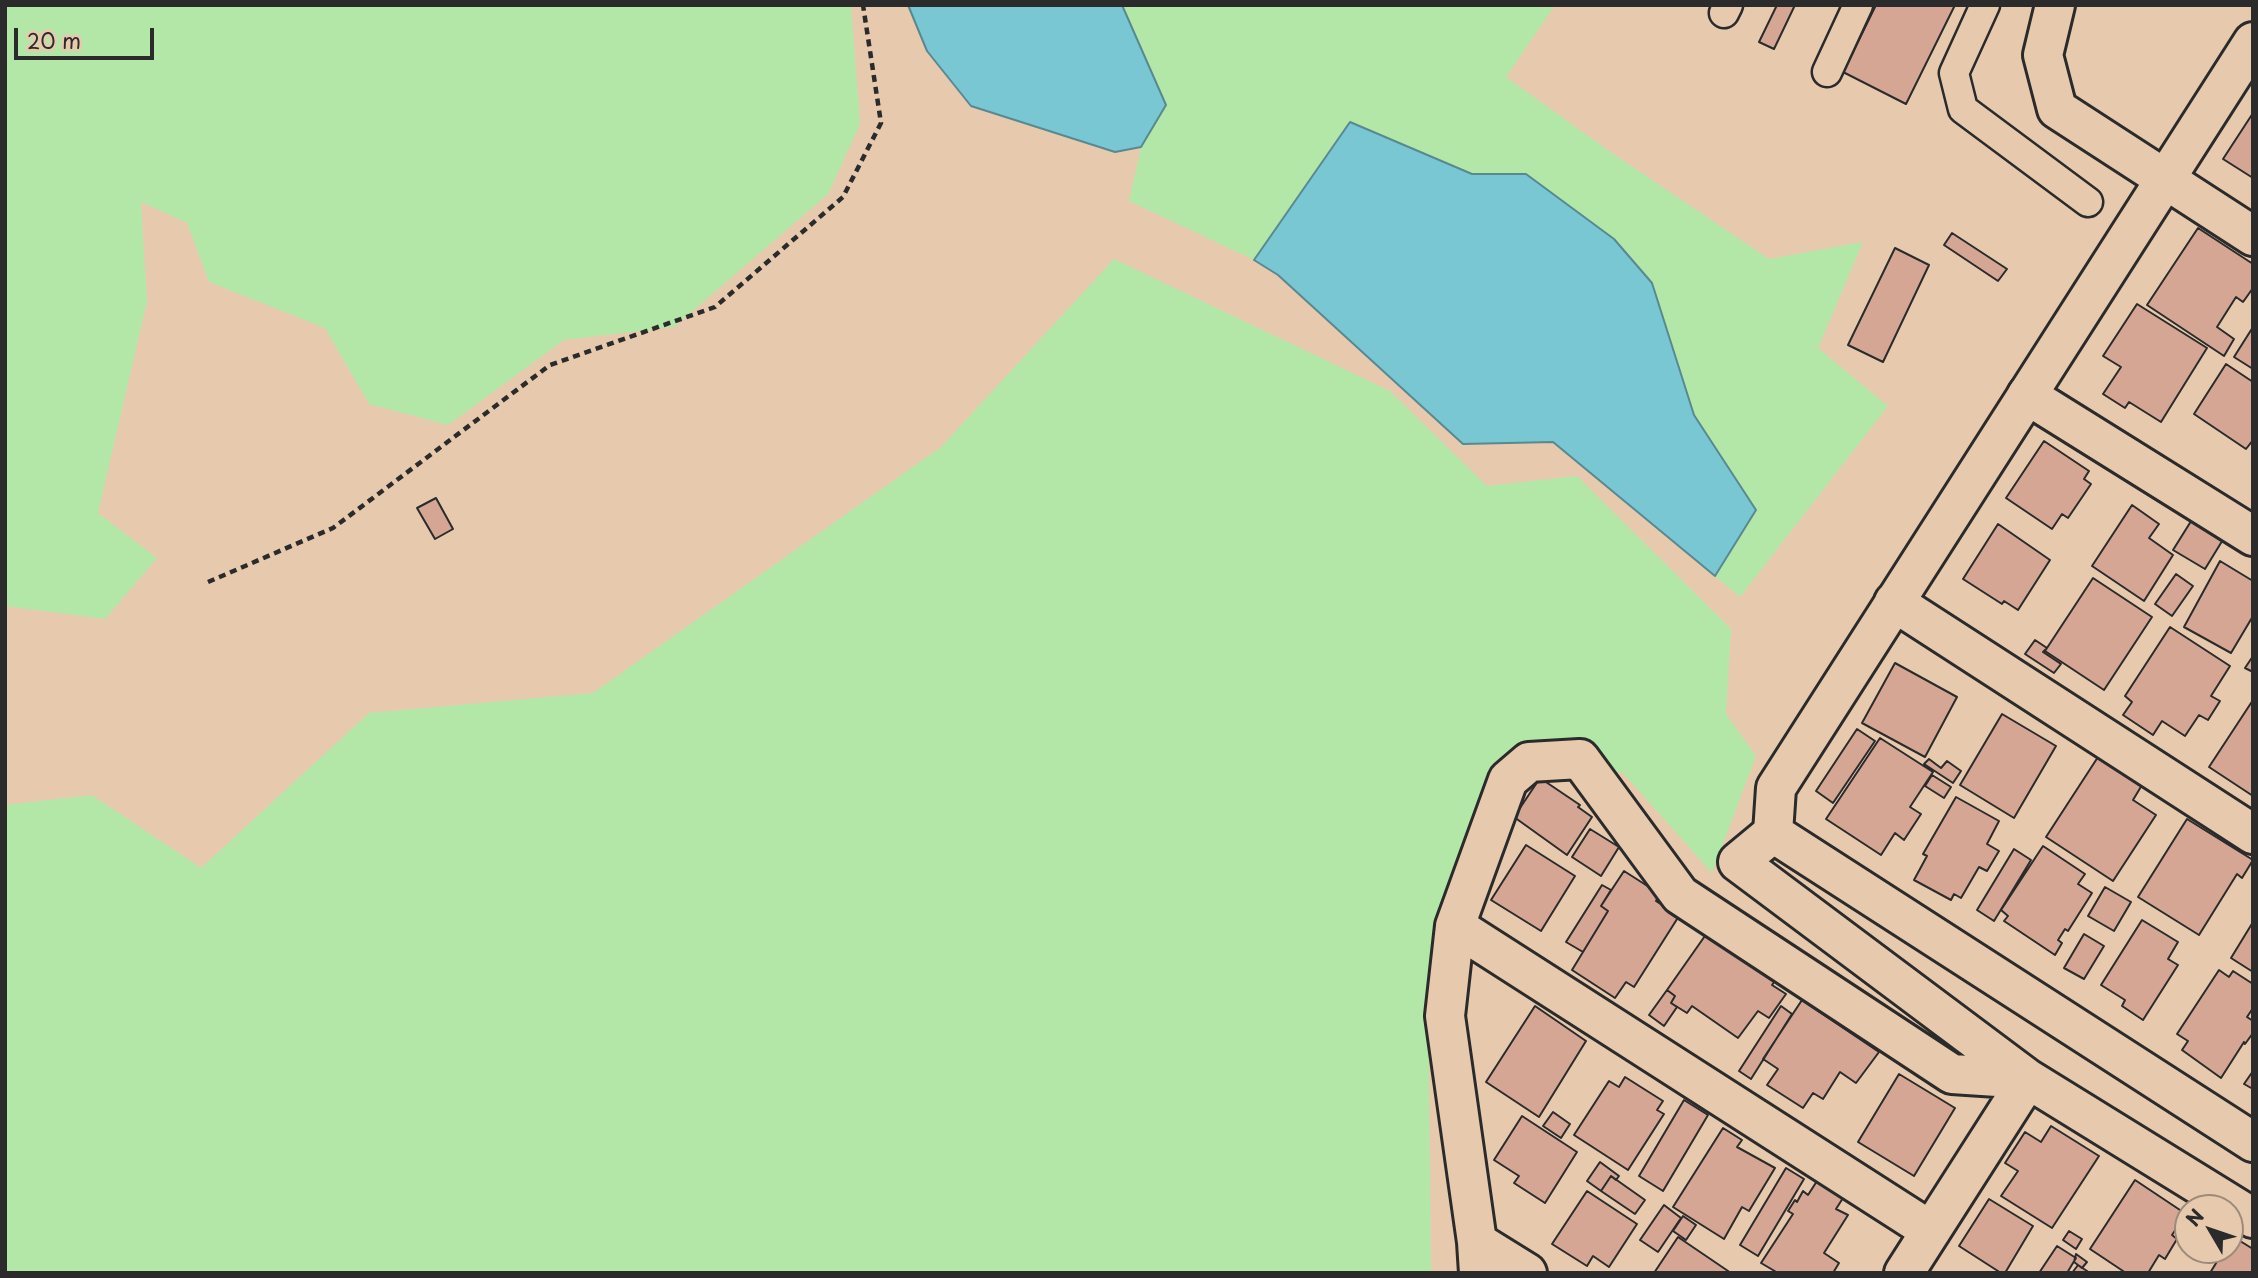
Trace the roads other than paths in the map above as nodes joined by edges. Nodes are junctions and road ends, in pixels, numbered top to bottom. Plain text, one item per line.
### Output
1 (1858, 5) edge
2 (1985, 5) edge
3 (2055, 5) edge
4 (2253, 42) edge
5 (1827, 72) dead end
6 (2165, 180) junction
7 (2088, 202) dead end
8 (2253, 236) edge
9 (2027, 395) junction
10 (2253, 536) edge
11 (1894, 602) junction
12 (1773, 833) junction
13 (2253, 834) edge
14 (1455, 926) junction
15 (2028, 1079) junction
16 (2253, 1142) edge
17 (2253, 1218) edge
18 (1931, 1231) junction
19 (1478, 1257) edge
20 (1527, 1273) edge
21 (1905, 1273) edge

1 - 5 lane
2 - 7 lane
3 - 6 street
4 - 6 street
6 - 8 street
6 - 9 street
9 - 10 street
9 - 11 street
11 - 12 street
11 - 13 street
12 - 15 street
12 - 16 street
14 - 15 street
14 - 18 street
14 - 19 street
15 - 17 street
15 - 18 street
18 - 21 street
19 - 20 street

